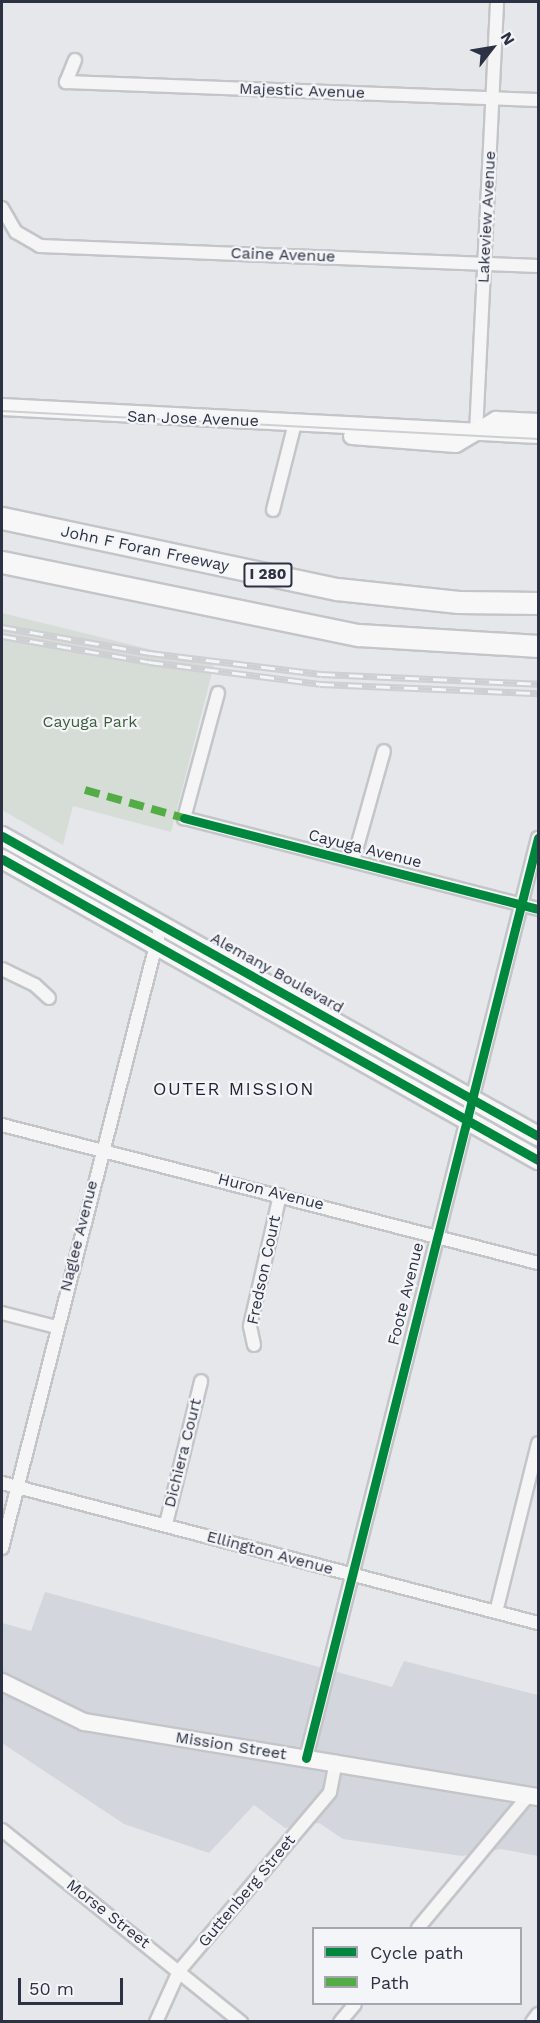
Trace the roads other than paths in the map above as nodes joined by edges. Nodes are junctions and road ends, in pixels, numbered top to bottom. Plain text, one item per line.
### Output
1 (497, 2) edge
2 (75, 60) dead end
3 (492, 98) junction
4 (538, 100) edge
5 (2, 208) edge
6 (484, 263) junction
7 (538, 266) edge
8 (2, 396) edge
9 (2, 407) edge
10 (59, 412) junction
11 (538, 422) edge
12 (295, 423) junction
13 (476, 433) junction
14 (538, 435) edge
15 (273, 510) dead end
16 (2, 518) edge
17 (2, 562) edge
18 (538, 603) edge
19 (538, 646) edge
20 (218, 693) dead end
21 (384, 751) dead end
22 (2, 836) edge
23 (538, 838) edge
24 (2, 859) edge
25 (353, 861) junction
26 (520, 904) junction
27 (538, 909) edge
28 (161, 925) junction
29 (155, 945) junction
30 (2, 969) edge
31 (49, 998) dead end
32 (474, 1100) junction
33 (469, 1121) junction
34 (2, 1125) edge
35 (538, 1136) edge
36 (100, 1149) junction
37 (538, 1160) edge
38 (280, 1195) junction
39 (437, 1234) junction
40 (538, 1263) edge
41 (2, 1313) edge
42 (56, 1327) junction
43 (254, 1345) dead end
44 (201, 1381) dead end
45 (538, 1443) edge
46 (2, 1483) edge
47 (17, 1487) junction
48 (165, 1524) junction
49 (2, 1548) edge
50 (352, 1576) junction
51 (495, 1612) junction
52 (538, 1623) edge
53 (2, 1682) edge
54 (306, 1758) junction
55 (336, 1762) junction
56 (534, 1796) edge
57 (2, 1830) edge
58 (420, 1927) edge
59 (179, 1971) junction
60 (354, 2005) edge
61 (538, 2014) edge
62 (156, 2022) edge
63 (241, 2022) edge
64 (340, 2022) edge
65 (532, 2022) edge

1 - 3 street, Lakeview Avenue
2 - 3 street, Majestic Avenue
3 - 4 street, Majestic Avenue
3 - 6 street, Lakeview Avenue
5 - 6 street, Caine Avenue
6 - 7 street, Caine Avenue
6 - 13 street, Lakeview Avenue
8 - 10 main road, San Jose Avenue
9 - 10 main road, San Jose Avenue
10 - 12 main road, San Jose Avenue
11 - 13 main road, San Jose Avenue
12 - 13 main road, San Jose Avenue
12 - 15 street
13 - 14 main road, San Jose Avenue
16 - 18 highway, John F Foran Freeway / I 280
17 - 19 highway
20 - 25 street, Cayuga Avenue
21 - 25 street
22 - 28 main road, Alemany Boulevard
23 - 26 street, Foote Avenue
24 - 29 main road
25 - 26 street, Cayuga Avenue
26 - 27 street, Cayuga Avenue
26 - 32 street, Foote Avenue
28 - 29 street, Naglee Avenue
28 - 32 main road, Alemany Boulevard
29 - 33 main road
29 - 36 street, Naglee Avenue
30 - 31 street
32 - 33 street, Foote Avenue
32 - 35 main road, Alemany Boulevard
33 - 37 main road
33 - 39 street, Foote Avenue
34 - 36 street, Huron Avenue
36 - 38 street, Huron Avenue
36 - 42 street, Naglee Avenue
38 - 39 street, Huron Avenue
38 - 43 street, Fredson Court
39 - 40 street, Huron Avenue
39 - 50 street, Foote Avenue
41 - 42 street
42 - 47 street, Naglee Avenue
44 - 48 street, Dichiera Court
45 - 51 street
46 - 47 street, Ellington Avenue
47 - 48 street, Ellington Avenue
47 - 49 street, Naglee Avenue
48 - 50 street, Ellington Avenue
50 - 51 street, Ellington Avenue
50 - 54 street, Foote Avenue
51 - 52 street, Ellington Avenue
53 - 54 main road, Mission Street
54 - 55 main road, Mission Street
55 - 56 main road, Mission Street
55 - 59 street, Guttenberg Street
56 - 58 street
57 - 59 street, Morse Street
59 - 62 street, Guttenberg Street
59 - 63 street, Morse Street
60 - 64 street
61 - 65 street

